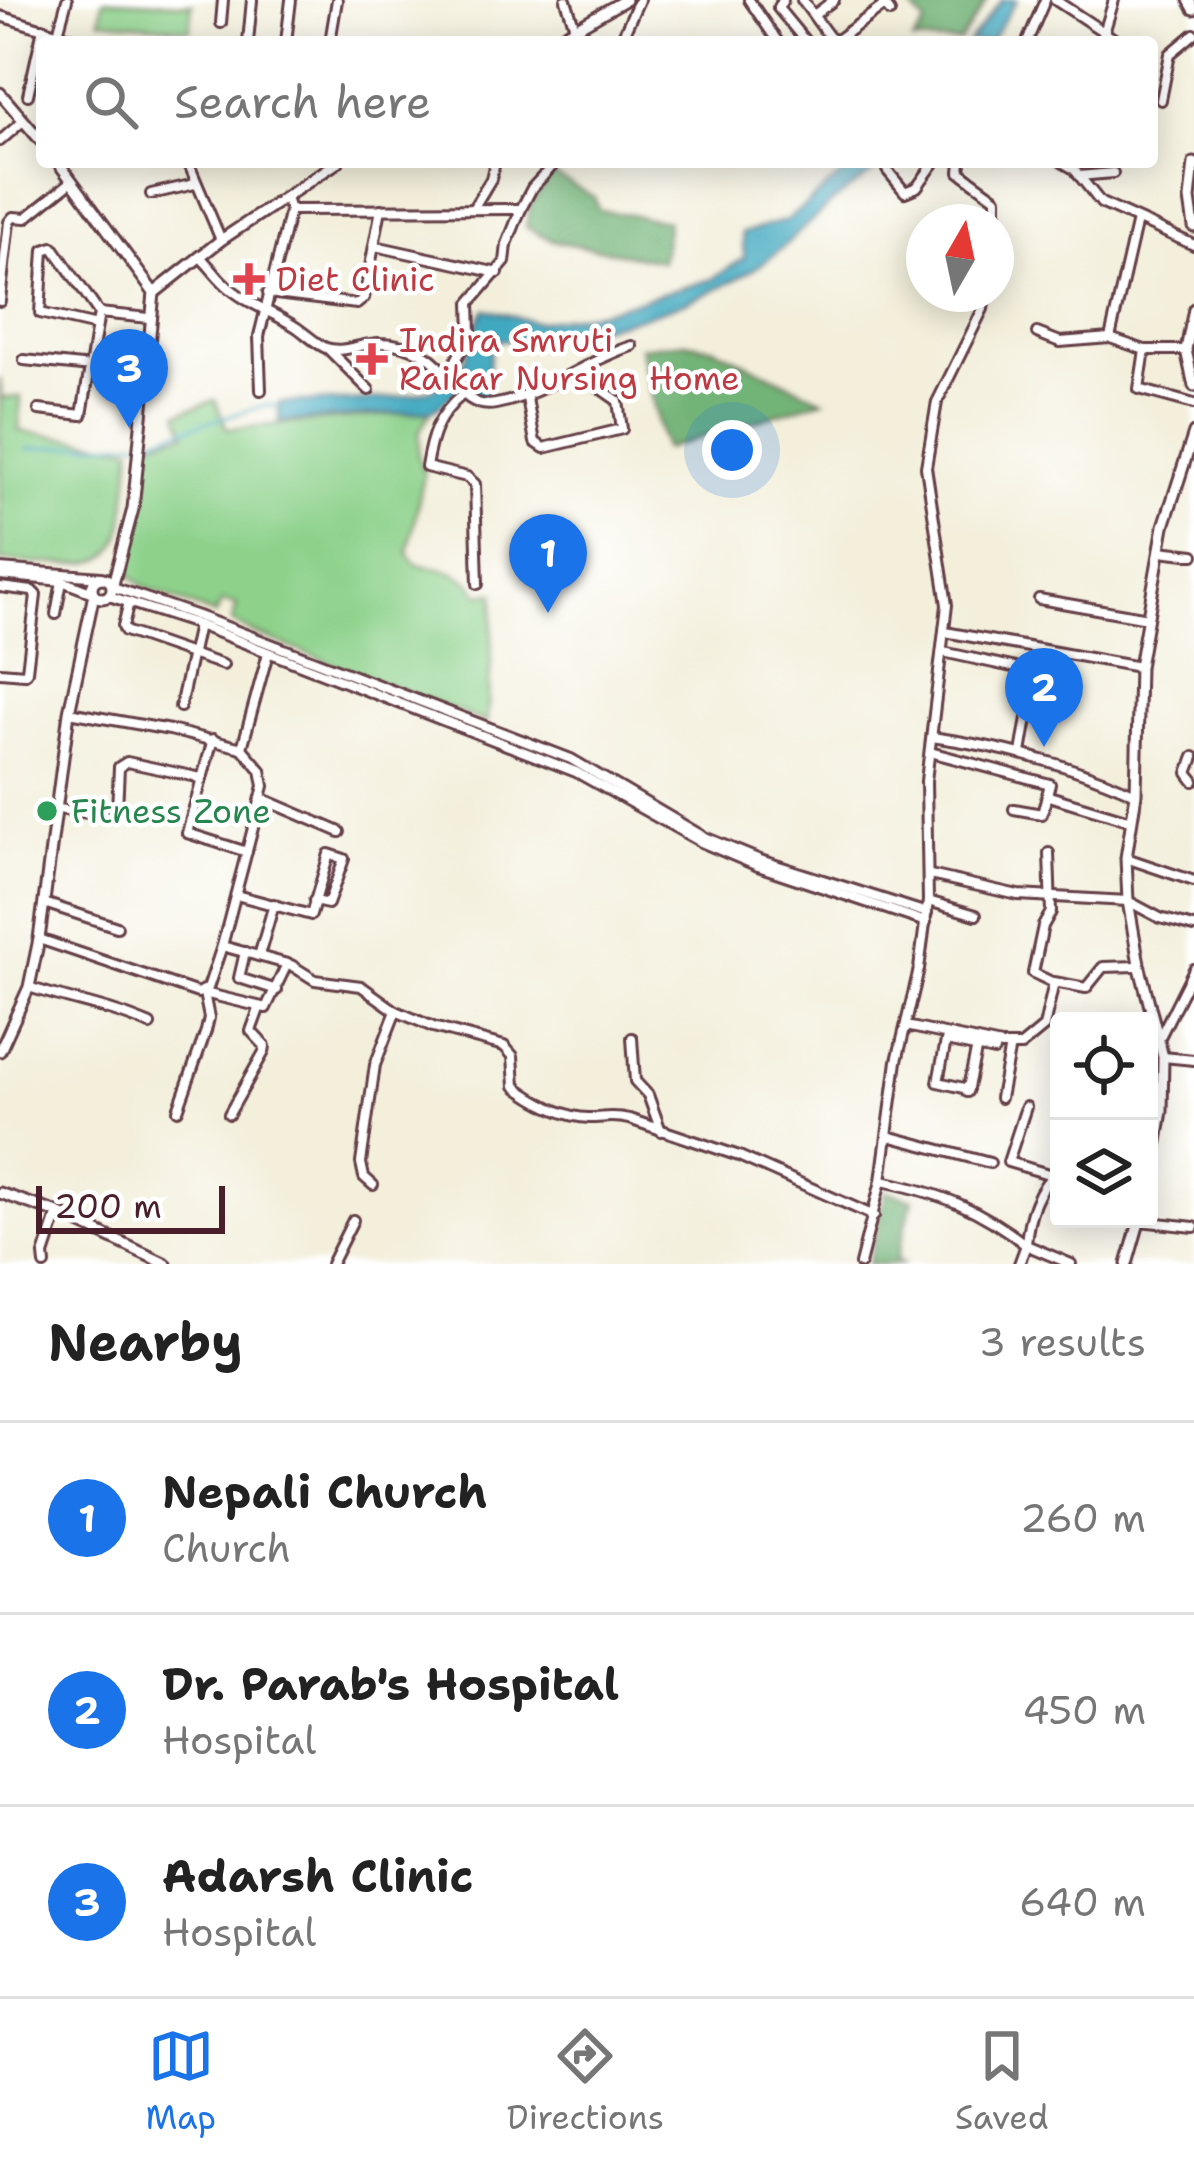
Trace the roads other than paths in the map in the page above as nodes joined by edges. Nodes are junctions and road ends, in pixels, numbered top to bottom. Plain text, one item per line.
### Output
1 (68, 0) edge
2 (223, 0) edge
3 (253, 0) edge
4 (291, 0) edge
5 (337, 0) edge
6 (566, 0) edge
7 (625, 0) edge
8 (639, 0) edge
9 (748, 0) edge
10 (783, 0) edge
11 (802, 0) edge
12 (834, 0) edge
13 (1045, 0) edge
14 (1054, 0) edge
15 (1114, 0) edge
16 (1189, 0) edge
17 (885, 6) edge
18 (1194, 9) edge
19 (814, 15) junction
20 (0, 16) edge
21 (220, 23) dead end
22 (44, 28) junction
23 (576, 31) junction
24 (58, 33) junction
25 (1104, 33) junction
26 (1194, 34) edge
27 (42, 36) edge
28 (68, 36) edge
29 (249, 36) edge
30 (287, 36) edge
31 (331, 36) edge
32 (565, 36) edge
33 (623, 36) edge
34 (774, 36) edge
35 (801, 36) edge
36 (830, 36) edge
37 (842, 36) edge
38 (1030, 36) edge
39 (1109, 36) edge
40 (36, 62) edge
41 (0, 93) edge
42 (28, 95) dead end
43 (1161, 100) dead end
44 (23, 122) junction
45 (36, 136) edge
46 (0, 141) edge
47 (1194, 163) edge
48 (62, 168) edge
49 (190, 168) edge
50 (329, 168) edge
51 (494, 168) edge
52 (550, 168) edge
53 (887, 168) edge
54 (930, 168) edge
55 (960, 168) edge
56 (1069, 168) edge
57 (1113, 173) dead end
58 (1079, 176) junction
59 (72, 181) junction
60 (195, 184) junction
61 (151, 194) dead end
62 (286, 198) junction
63 (996, 204) edge
64 (473, 208) junction
65 (381, 209) junction
66 (521, 209) junction
67 (290, 210) junction
68 (1137, 220) junction
69 (1194, 227) edge
70 (221, 240) junction
71 (1194, 244) edge
72 (375, 246) junction
73 (200, 256) junction
74 (498, 273) junction
75 (154, 292) junction
76 (268, 293) junction
77 (0, 301) edge
78 (1194, 309) edge
79 (264, 310) junction
80 (981, 312) edge
81 (99, 313) junction
82 (149, 318) junction
83 (97, 326) junction
84 (1037, 333) dead end
85 (1110, 338) junction
86 (632, 346) dead end
87 (327, 348) junction
88 (1145, 350) junction
89 (1186, 350) junction
90 (24, 360) dead end
91 (591, 364) junction
92 (91, 367) junction
93 (449, 373) junction
94 (1194, 386) edge
95 (261, 390) dead end
96 (369, 390) dead end
97 (526, 393) junction
98 (462, 395) junction
99 (1194, 404) edge
100 (39, 410) dead end
101 (1194, 433) edge
102 (1160, 551) junction
103 (1194, 556) edge
104 (1, 573) edge
105 (62, 580) junction
106 (478, 584) dead end
107 (1, 587) edge
108 (104, 588) junction
109 (1039, 599) dead end
110 (129, 602) junction
111 (56, 614) dead end
112 (1148, 619) junction
113 (199, 625) junction
114 (945, 632) junction
115 (269, 649) junction
116 (191, 652) junction
117 (943, 652) junction
118 (223, 665) dead end
119 (1139, 668) junction
120 (0, 672) edge
121 (180, 707) dead end
122 (69, 712) junction
123 (932, 737) junction
124 (213, 740) junction
125 (242, 748) junction
126 (930, 752) junction
127 (1021, 753) junction
128 (1194, 757) edge
129 (201, 778) junction
130 (1194, 781) edge
131 (1136, 794) junction
132 (1048, 796) junction
133 (261, 798) junction
134 (58, 809) junction
135 (1013, 809) dead end
136 (1132, 821) junction
137 (340, 832) dead end
138 (247, 852) junction
139 (1049, 853) dead end
140 (1126, 858) junction
141 (930, 875) junction
142 (1194, 881) edge
143 (236, 895) junction
144 (1050, 897) junction
145 (314, 901) junction
146 (1127, 901) junction
147 (44, 903) junction
148 (274, 904) junction
149 (927, 912) junction
150 (976, 915) dead end
151 (117, 927) dead end
152 (1194, 928) edge
153 (39, 939) junction
154 (222, 946) junction
155 (245, 952) junction
156 (259, 956) junction
157 (287, 964) junction
158 (1139, 966) junction
159 (1194, 969) edge
160 (1054, 983) junction
161 (29, 987) junction
162 (277, 990) junction
163 (204, 993) junction
164 (259, 1009) junction
165 (396, 1011) junction
166 (1151, 1012) edge
167 (150, 1025) dead end
168 (906, 1026) junction
169 (632, 1038) dead end
170 (1158, 1041) joint
171 (978, 1044) junction
172 (1010, 1046) junction
173 (0, 1051) edge
174 (994, 1051) dead end
175 (1162, 1058) junction
176 (1194, 1060) edge
177 (1000, 1098) dead end
178 (1027, 1107) dead end
179 (178, 1110) dead end
180 (230, 1114) dead end
181 (1156, 1120) edge
182 (661, 1133) junction
183 (888, 1136) junction
184 (990, 1163) dead end
185 (1050, 1172) edge
186 (881, 1181) junction
187 (1050, 1182) edge
188 (373, 1185) dead end
189 (0, 1193) edge
190 (58, 1214) junction
191 (874, 1216) junction
192 (353, 1220) dead end
193 (1158, 1222) edge
194 (1194, 1227) edge
195 (1138, 1228) edge
196 (1026, 1245) junction
197 (42, 1263) edge
198 (166, 1264) edge
199 (331, 1264) edge
200 (860, 1264) edge
201 (1019, 1264) edge
202 (1071, 1264) edge
203 (1127, 1264) edge

1 - 24 street
2 - 21 street
3 - 29 street
4 - 30 street
5 - 31 street
6 - 23 street
7 - 23 main road
8 - 33 street
9 - 34 street
10 - 35 street
11 - 19 street
12 - 19 street
13 - 38 street
14 - 25 street
15 - 25 street
16 - 18 main road
17 - 37 street
19 - 36 street
20 - 22 street
22 - 24 street
22 - 27 street
23 - 32 main road
24 - 28 street
25 - 39 street
26 - 43 street
40 - 42 street
41 - 44 main road
44 - 45 main road
44 - 46 street
47 - 69 main road
48 - 59 main road
49 - 60 street
50 - 62 main road
51 - 64 street
52 - 66 street
53 - 54 street
55 - 63 street
56 - 58 street
57 - 58 street
58 - 68 street
59 - 75 main road
59 - 77 street
60 - 61 street
60 - 70 street
62 - 67 street
62 - 70 main road
64 - 65 street
64 - 66 street
65 - 67 street
65 - 72 street
66 - 74 street
67 - 76 street
68 - 71 street
68 - 85 street
70 - 73 main road
72 - 74 street
72 - 76 street
73 - 75 main road
73 - 79 street
74 - 93 street
75 - 82 main road
76 - 79 street
78 - 89 main road
79 - 87 street
79 - 95 street
80 - 114 street
81 - 82 street
81 - 83 street
81 - 83 street
82 - 108 main road
83 - 92 street
84 - 85 street
85 - 88 street
86 - 91 street
87 - 93 street
87 - 96 street
88 - 89 street
88 - 99 street
89 - 94 main road
90 - 92 street
91 - 97 street
91 - 97 street
92 - 100 street
93 - 98 street
97 - 98 street
98 - 106 street
101 - 102 main road
102 - 103 street
102 - 112 main road
104 - 105 street
104 - 107 street
104 - 108 street
105 - 108 street
105 - 111 street
107 - 120 street
108 - 110 street
108 - 115 street
108 - 122 main road
109 - 112 street
110 - 113 street
110 - 116 street
112 - 119 main road
113 - 115 street
113 - 116 street
114 - 117 street
114 - 119 street
115 - 125 street
115 - 149 street
116 - 118 street
116 - 121 street
117 - 123 street
117 - 127 street
119 - 131 main road
122 - 124 street
122 - 134 main road
123 - 126 street
123 - 127 street
124 - 125 street
124 - 129 street
125 - 133 street
126 - 132 street
126 - 141 street
127 - 131 street
128 - 130 street
129 - 134 street
129 - 138 street
131 - 136 main road
132 - 135 street
132 - 136 street
133 - 137 street
133 - 138 street
134 - 147 main road
136 - 140 main road
138 - 143 street
139 - 144 street
140 - 142 street
140 - 146 main road
141 - 144 street
141 - 149 street
143 - 148 street
143 - 154 street
144 - 146 street
144 - 160 street
145 - 145 street
145 - 148 street
146 - 152 street
146 - 158 main road
147 - 151 street
147 - 153 main road
148 - 156 street
149 - 150 street
149 - 168 street
153 - 161 main road
153 - 163 street
154 - 155 street
154 - 163 street
155 - 156 street
155 - 162 street
156 - 157 street
157 - 162 street
157 - 165 street
158 - 160 street
158 - 166 main road
159 - 170 street
160 - 172 street
161 - 167 street
161 - 173 main road
162 - 164 street
163 - 164 street
163 - 179 street
164 - 180 street
165 - 182 street
165 - 188 street
168 - 171 street
168 - 183 street
169 - 182 street
170 - 175 main road
171 - 171 street
171 - 172 street
171 - 174 street
172 - 177 street
175 - 176 street
175 - 181 main road
178 - 185 street
182 - 191 street
183 - 184 street
183 - 186 street
186 - 191 street
186 - 196 street
187 - 196 street
189 - 190 main road
190 - 197 street
190 - 198 main road
191 - 200 street
192 - 199 street
193 - 194 street
195 - 203 main road
196 - 201 street
196 - 202 street

